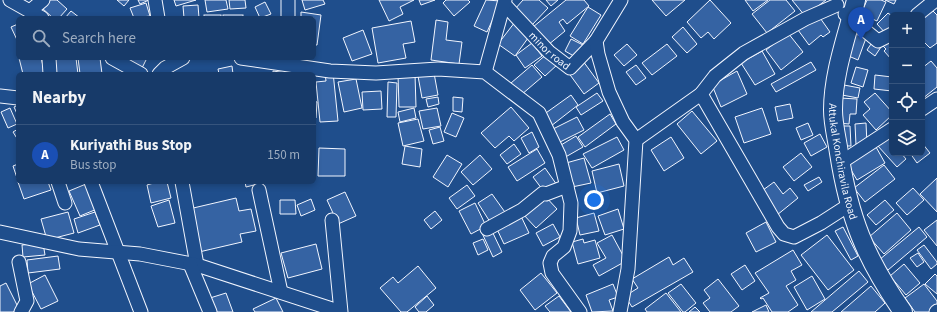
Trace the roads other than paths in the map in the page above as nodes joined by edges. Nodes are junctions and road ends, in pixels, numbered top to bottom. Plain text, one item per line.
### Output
1 (10, 0) edge
2 (43, 0) edge
3 (155, 0) edge
4 (288, 0) edge
5 (621, 0) edge
6 (856, 0) edge
7 (505, 2) edge
8 (836, 2) edge
9 (933, 2) dead end
10 (30, 11) junction
11 (921, 12) edge
12 (39, 16) edge
13 (158, 16) edge
14 (288, 16) edge
15 (851, 20) junction
16 (889, 36) edge
17 (596, 41) junction
18 (49, 60) edge
19 (116, 60) edge
20 (179, 60) edge
21 (271, 60) edge
22 (286, 61) edge
23 (163, 67) edge
24 (50, 72) edge
25 (137, 72) edge
26 (484, 72) junction
27 (701, 94) junction
28 (0, 96) edge
29 (16, 98) edge
30 (937, 99) edge
31 (925, 107) edge
32 (889, 132) edge
33 (636, 140) junction
34 (840, 162) junction
35 (59, 184) edge
36 (92, 184) edge
37 (182, 184) edge
38 (567, 186) junction
39 (259, 190) dead end
40 (64, 203) dead end
41 (849, 205) junction
42 (332, 220) dead end
43 (487, 229) dead end
44 (0, 232) edge
45 (118, 253) junction
46 (19, 262) dead end
47 (194, 264) junction
48 (281, 292) junction
49 (21, 312) edge
50 (141, 312) edge
51 (210, 312) edge
52 (580, 312) edge
53 (620, 312) edge
54 (903, 312) edge

1 - 10 street
2 - 10 street
3 - 13 street
4 - 14 street
5 - 17 street
6 - 15 main road, Attukal Konchiravila Road
7 - 17 street, minor road
7 - 26 street
8 - 15 street
8 - 27 street
9 - 11 street
10 - 12 street
15 - 16 street
15 - 34 main road, Attukal Konchiravila Road
17 - 33 street
18 - 24 street
19 - 25 street
20 - 23 street
21 - 22 street
22 - 26 street
26 - 38 street
27 - 33 street
27 - 41 street
28 - 29 street
30 - 31 street
32 - 34 street
33 - 53 street
34 - 41 main road, Attukal Konchiravila Road
35 - 40 street
36 - 45 street
37 - 47 street
38 - 43 street
38 - 52 street
39 - 48 street
41 - 54 main road, Attukal Konchiravila Road
42 - 48 street
44 - 45 street
45 - 47 street
45 - 50 street
46 - 49 street
47 - 48 street
47 - 51 street

